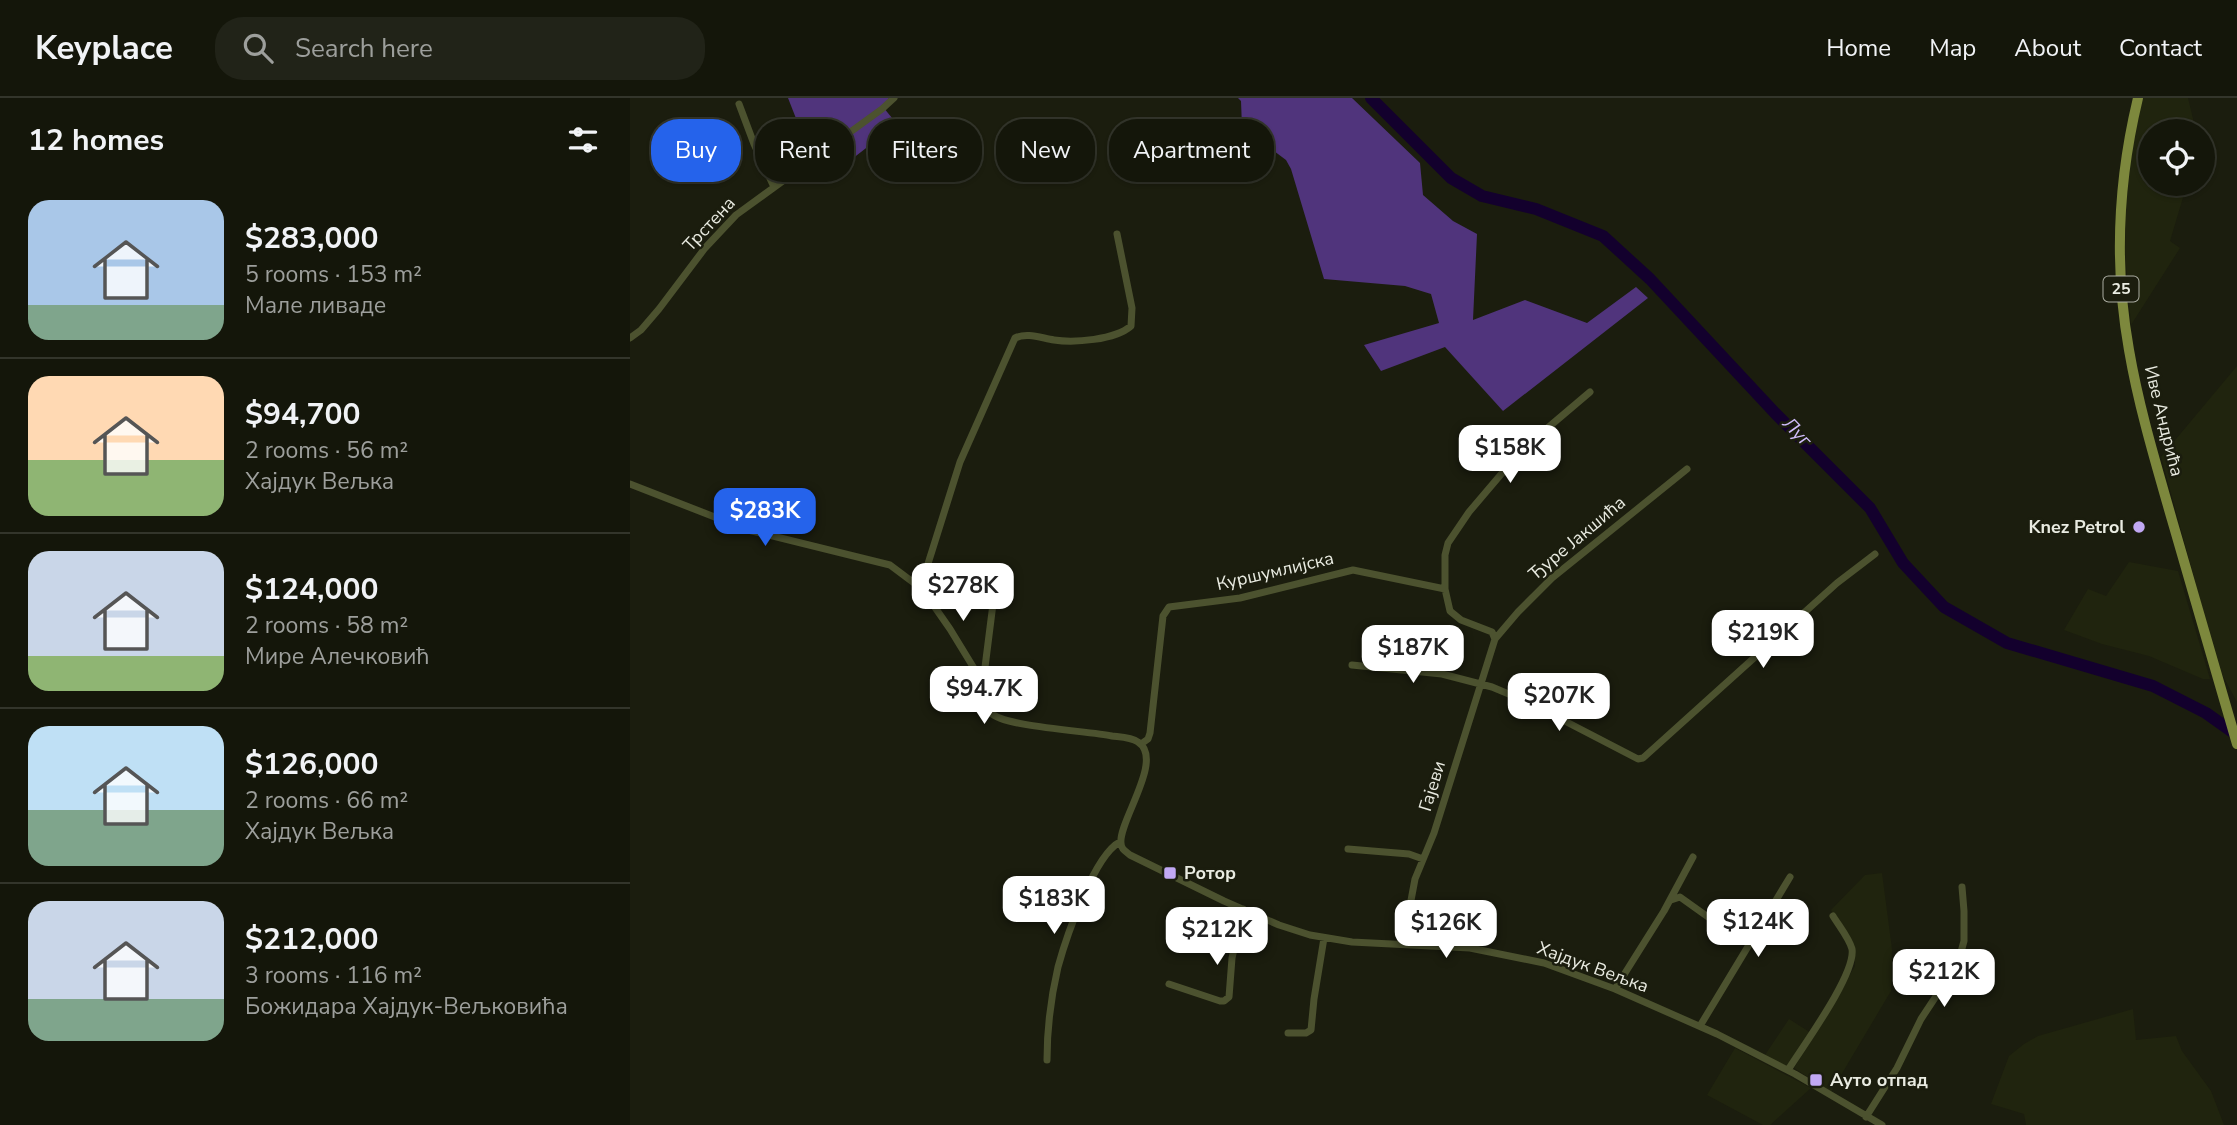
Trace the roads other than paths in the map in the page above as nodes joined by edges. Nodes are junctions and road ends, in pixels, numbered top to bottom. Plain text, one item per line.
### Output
1 (894, 98) edge
2 (2138, 98) edge
3 (739, 104) dead end
4 (774, 187) junction
5 (1117, 234) dead end
6 (630, 338) edge
7 (1590, 392) dead end
8 (1687, 469) dead end
9 (630, 484) edge
10 (1875, 554) dead end
11 (996, 580) dead end
12 (914, 583) junction
13 (1445, 589) junction
14 (1495, 639) junction
15 (1352, 665) dead end
16 (983, 683) junction
17 (1479, 685) junction
18 (1141, 744) junction
19 (2237, 744) edge
20 (1121, 842) junction
21 (1348, 849) dead end
22 (1693, 857) dead end
23 (1423, 859) junction
24 (1790, 877) dead end
25 (1962, 887) dead end
26 (1670, 900) junction
27 (1242, 909) junction
28 (1833, 916) dead end
29 (1708, 917) dead end
30 (1325, 938) junction
31 (1403, 943) junction
32 (1169, 984) dead end
33 (1615, 989) junction
34 (1700, 1026) junction
35 (1288, 1033) dead end
36 (1047, 1060) dead end
37 (1788, 1070) junction
38 (1867, 1117) junction
39 (1882, 1125) edge

1 - 4 street, Трстена
2 - 19 main road, Иве Андрића / 25
3 - 4 street
4 - 6 street, Трстена
5 - 12 street
7 - 13 street
8 - 14 street, Ђуре Јакшића
9 - 12 street
10 - 17 street
11 - 16 street
12 - 16 street
13 - 14 street
13 - 18 street, Куршумлијска
14 - 17 street, Гајеви
15 - 17 street
16 - 18 street
17 - 23 street, Гајеви
18 - 20 street
20 - 27 street, Хајдук Вељка
20 - 36 street
21 - 23 street
22 - 26 street
23 - 31 street, Гајеви
24 - 34 street
25 - 38 street
26 - 29 street
26 - 33 street
27 - 30 street, Хајдук Вељка
27 - 32 street
28 - 37 street
30 - 31 street, Хајдук Вељка
30 - 35 street
31 - 33 street, Хајдук Вељка
33 - 34 street, Хајдук Вељка
34 - 37 street, Хајдук Вељка
37 - 38 street, Хајдук Вељка
38 - 39 street, Хајдук Вељка

